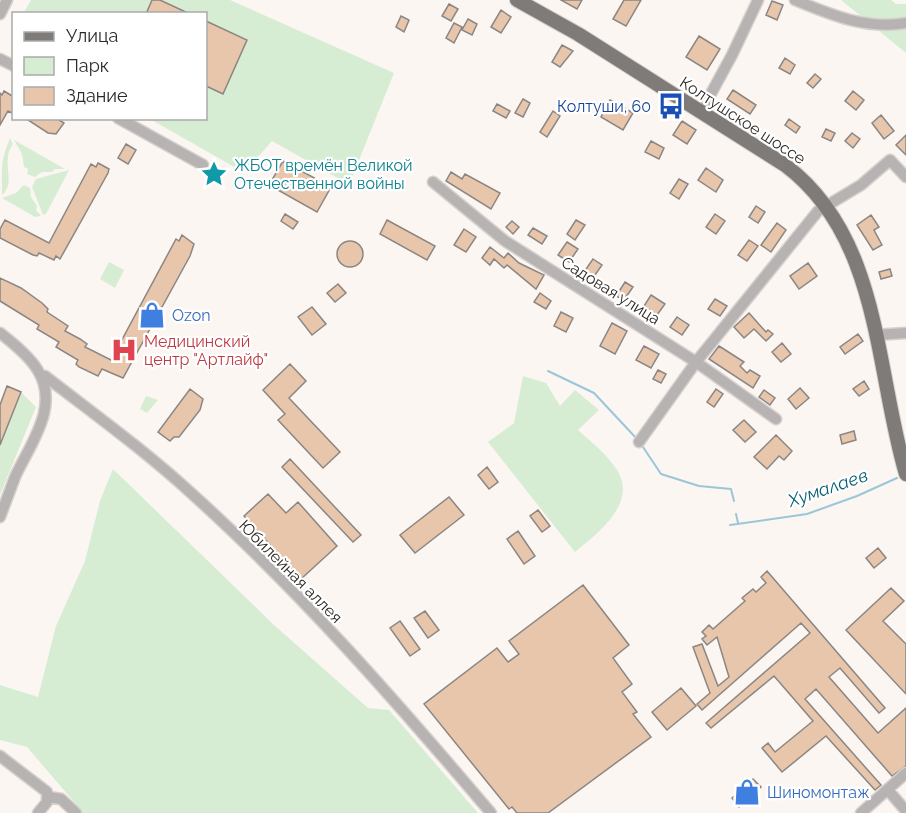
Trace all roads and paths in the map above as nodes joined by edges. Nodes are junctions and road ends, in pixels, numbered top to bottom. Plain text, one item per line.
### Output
1 (7, 0) edge
2 (517, 0) edge
3 (758, 0) edge
4 (795, 0) edge
5 (0, 14) edge
6 (906, 24) edge
7 (701, 112) junction
8 (122, 120) edge
9 (203, 165) dead end
10 (906, 177) edge
11 (433, 182) dead end
12 (827, 207) junction
13 (0, 333) edge
14 (906, 333) edge
15 (875, 335) junction
16 (696, 362) junction
17 (45, 376) dead end
18 (776, 419) dead end
19 (639, 442) dead end
20 (906, 474) edge
21 (0, 516) edge
22 (0, 756) edge
23 (906, 773) edge
24 (888, 790) junction
25 (49, 797) junction
26 (906, 811) edge
27 (38, 813) edge
28 (76, 813) edge
29 (491, 813) edge
30 (861, 813) edge

1 - 5 street
2 - 7 main road, Колтушское шоссе
3 - 7 street
4 - 6 street
7 - 12 main road, Колтушское шоссе
8 - 9 street
10 - 12 street
11 - 16 street, Садовая улица
12 - 15 main road, Колтушское шоссе
12 - 16 street
13 - 21 street
14 - 15 street
15 - 20 main road, Колтушское шоссе
16 - 18 street, Садовая улица
16 - 19 street
17 - 29 street, Юбилейная аллея
22 - 25 street
23 - 24 street
24 - 26 street
24 - 30 street
25 - 27 street
25 - 28 street

